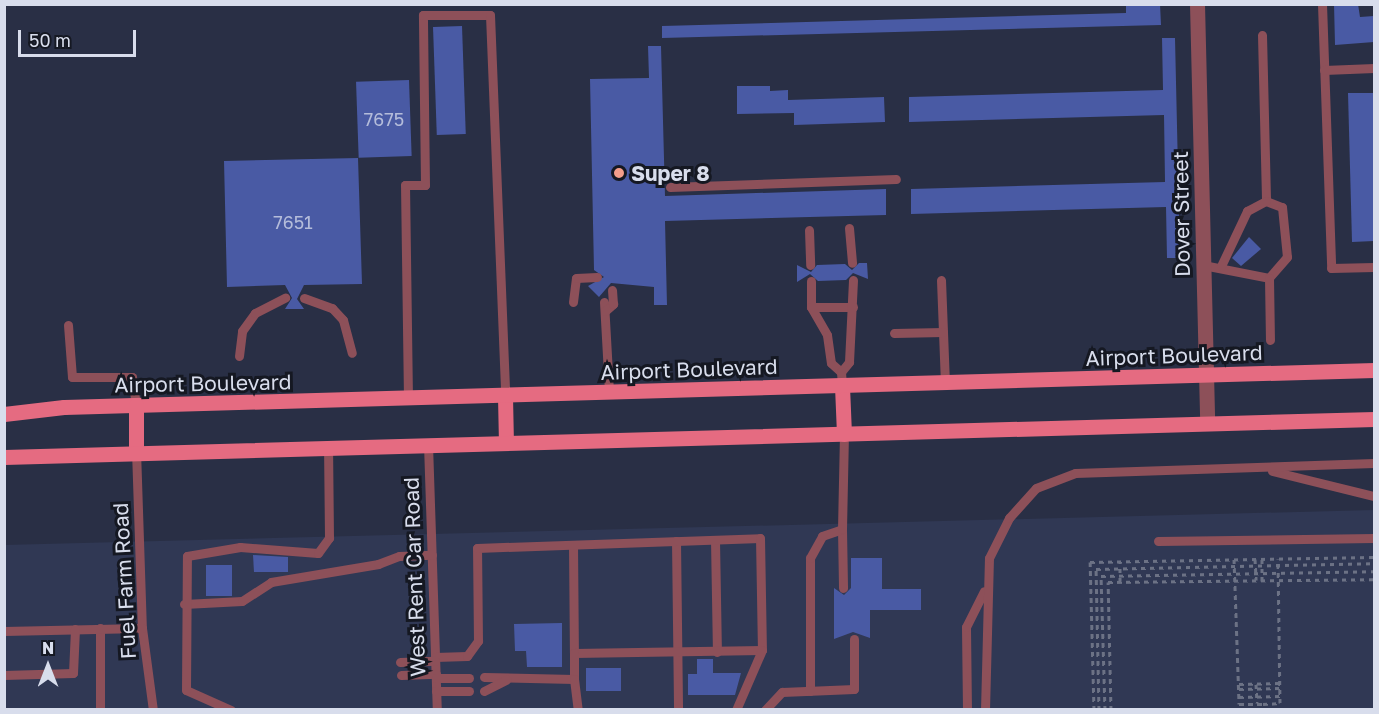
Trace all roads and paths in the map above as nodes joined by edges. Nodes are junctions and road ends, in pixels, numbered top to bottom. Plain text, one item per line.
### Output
1 (421, 4) edge
2 (1197, 4) edge
3 (1322, 4) edge
4 (423, 15) junction
5 (1262, 35) dead end
6 (1374, 68) edge
7 (1324, 70) junction
8 (896, 179) dead end
9 (670, 187) dead end
10 (1266, 201) junction
11 (849, 228) dead end
12 (809, 230) dead end
13 (852, 264) dead end
14 (810, 265) dead end
15 (1203, 265) junction
16 (1221, 266) junction
17 (1374, 267) edge
18 (597, 277) dead end
19 (1269, 278) junction
20 (853, 280) dead end
21 (941, 280) dead end
22 (811, 281) dead end
23 (612, 290) dead end
24 (285, 298) dead end
25 (304, 298) dead end
26 (573, 302) dead end
27 (811, 307) junction
28 (853, 307) junction
29 (68, 325) dead end
30 (943, 332) junction
31 (894, 333) dead end
32 (1270, 340) dead end
33 (352, 353) dead end
34 (239, 356) dead end
35 (1374, 370) edge
36 (1206, 375) junction
37 (842, 379) junction
38 (945, 383) junction
39 (609, 392) junction
40 (505, 396) junction
41 (408, 399) junction
42 (136, 405) junction
43 (4, 414) edge
44 (1374, 419) edge
45 (1207, 423) junction
46 (844, 434) junction
47 (506, 442) junction
48 (428, 444) junction
49 (328, 446) junction
50 (136, 450) junction
51 (4, 457) edge
52 (1374, 463) edge
53 (1234, 467) junction
54 (1374, 496) edge
55 (842, 529) junction
56 (1374, 538) edge
57 (715, 540) junction
58 (676, 541) junction
59 (1158, 541) dead end
60 (573, 544) junction
61 (432, 555) junction
62 (1374, 557) edge
63 (1234, 559) junction
64 (1255, 559) junction
65 (1262, 559) junction
66 (1278, 559) junction
67 (1114, 562) junction
68 (1120, 562) junction
69 (1374, 563) edge
70 (1262, 565) junction
71 (1278, 565) junction
72 (1235, 566) junction
73 (1256, 566) junction
74 (1120, 568) junction
75 (1114, 569) junction
76 (1374, 571) edge
77 (1256, 573) junction
78 (1262, 573) junction
79 (1278, 573) junction
80 (1235, 574) junction
81 (1114, 576) junction
82 (1120, 576) junction
83 (1374, 579) edge
84 (1256, 580) junction
85 (1278, 580) junction
86 (1236, 581) junction
87 (1262, 581) junction
88 (1114, 582) junction
89 (1120, 582) junction
90 (843, 588) dead end
91 (986, 588) junction
92 (184, 604) junction
93 (100, 628) junction
94 (142, 628) junction
95 (75, 629) junction
96 (4, 631) edge
97 (854, 639) dead end
98 (762, 650) junction
99 (678, 652) junction
100 (717, 652) junction
101 (574, 653) junction
102 (435, 659) junction
103 (400, 662) dead end
104 (4, 675) edge
105 (401, 675) dead end
106 (986, 675) junction
107 (436, 676) junction
108 (484, 677) dead end
109 (469, 678) dead end
110 (508, 679) junction
111 (574, 679) junction
112 (1256, 684) junction
113 (1262, 684) junction
114 (1256, 690) junction
115 (1262, 690) junction
116 (436, 691) junction
117 (469, 691) dead end
118 (484, 691) dead end
119 (810, 691) junction
120 (1256, 697) junction
121 (1263, 697) junction
122 (1257, 704) junction
123 (1263, 704) junction
124 (100, 710) edge
125 (153, 710) edge
126 (231, 710) edge
127 (437, 710) edge
128 (578, 710) edge
129 (678, 710) edge
130 (736, 710) edge
131 (765, 710) edge
132 (967, 710) edge
133 (985, 710) edge
134 (991, 710) edge
135 (1094, 710) edge
136 (1099, 710) edge
137 (1105, 710) edge
138 (1111, 710) edge

1 - 4 lane
2 - 15 street, Dover Street
3 - 7 lane
4 - 40 lane
4 - 41 lane
5 - 10 lane
6 - 7 lane
7 - 17 lane
8 - 9 lane
10 - 16 lane
10 - 19 lane
11 - 13 lane
12 - 14 lane
15 - 16 lane
15 - 36 street, Dover Street
16 - 19 lane
18 - 26 lane
19 - 32 lane
20 - 28 lane
21 - 30 lane
22 - 27 lane
23 - 39 lane
24 - 34 lane
25 - 33 lane
27 - 28 lane
27 - 37 lane
28 - 37 lane
29 - 42 lane
30 - 31 lane
30 - 38 lane
35 - 36 main road, Airport Boulevard
36 - 38 main road, Airport Boulevard
36 - 45 street, Dover Street
37 - 38 main road, Airport Boulevard
37 - 39 main road, Airport Boulevard
37 - 46 main road
39 - 40 main road, Airport Boulevard
40 - 41 main road, Airport Boulevard
40 - 47 main road
41 - 42 main road, Airport Boulevard
42 - 43 main road, Airport Boulevard
42 - 50 main road
44 - 45 main road
45 - 46 main road
46 - 47 main road
46 - 55 lane
47 - 48 main road
48 - 49 main road
48 - 61 lane, West Rent Car Road
49 - 50 main road
49 - 92 lane
50 - 51 main road
50 - 94 lane, Fuel Farm Road
52 - 53 lane
53 - 54 lane
53 - 91 lane
55 - 90 lane
55 - 119 lane
56 - 59 lane
57 - 58 lane
57 - 98 lane
57 - 100 lane
58 - 60 lane
58 - 99 lane
60 - 101 lane
60 - 102 lane
61 - 92 lane
61 - 102 lane, West Rent Car Road
62 - 66 path
63 - 64 path
63 - 68 path
63 - 122 path
64 - 65 path
64 - 73 path
65 - 66 path
65 - 70 path
66 - 123 path
67 - 68 path
67 - 75 path
67 - 135 path
68 - 74 path
69 - 71 path
70 - 71 path
70 - 73 path
70 - 78 path
71 - 121 path
72 - 73 path
72 - 74 path
72 - 120 path
73 - 77 path
74 - 75 path
74 - 82 path
75 - 81 path
75 - 136 path
76 - 79 path
77 - 78 path
77 - 80 path
77 - 84 path
78 - 79 path
78 - 87 path
79 - 115 path
80 - 82 path
80 - 114 path
81 - 82 path
81 - 88 path
81 - 137 path
82 - 89 path
83 - 85 path
84 - 86 path
84 - 87 path
85 - 87 path
85 - 113 path
86 - 89 path
86 - 112 path
88 - 89 path
88 - 138 path
91 - 106 lane
91 - 132 lane
92 - 126 lane
93 - 94 lane
93 - 95 lane
93 - 124 lane
94 - 125 lane, Fuel Farm Road
95 - 96 lane
95 - 104 lane
97 - 119 lane
98 - 100 lane
98 - 130 lane
99 - 100 lane
99 - 101 lane
99 - 129 lane
101 - 111 lane
102 - 103 lane
102 - 107 lane, West Rent Car Road
105 - 107 lane
106 - 133 lane
106 - 134 lane
107 - 109 lane
107 - 116 lane, West Rent Car Road
108 - 110 lane
110 - 111 lane
110 - 118 lane
111 - 128 lane
112 - 113 path
112 - 114 path
113 - 115 path
114 - 115 path
114 - 120 path
115 - 121 path
116 - 117 lane
116 - 127 lane, West Rent Car Road
119 - 131 lane
120 - 121 path
120 - 122 path
121 - 123 path
122 - 123 path

